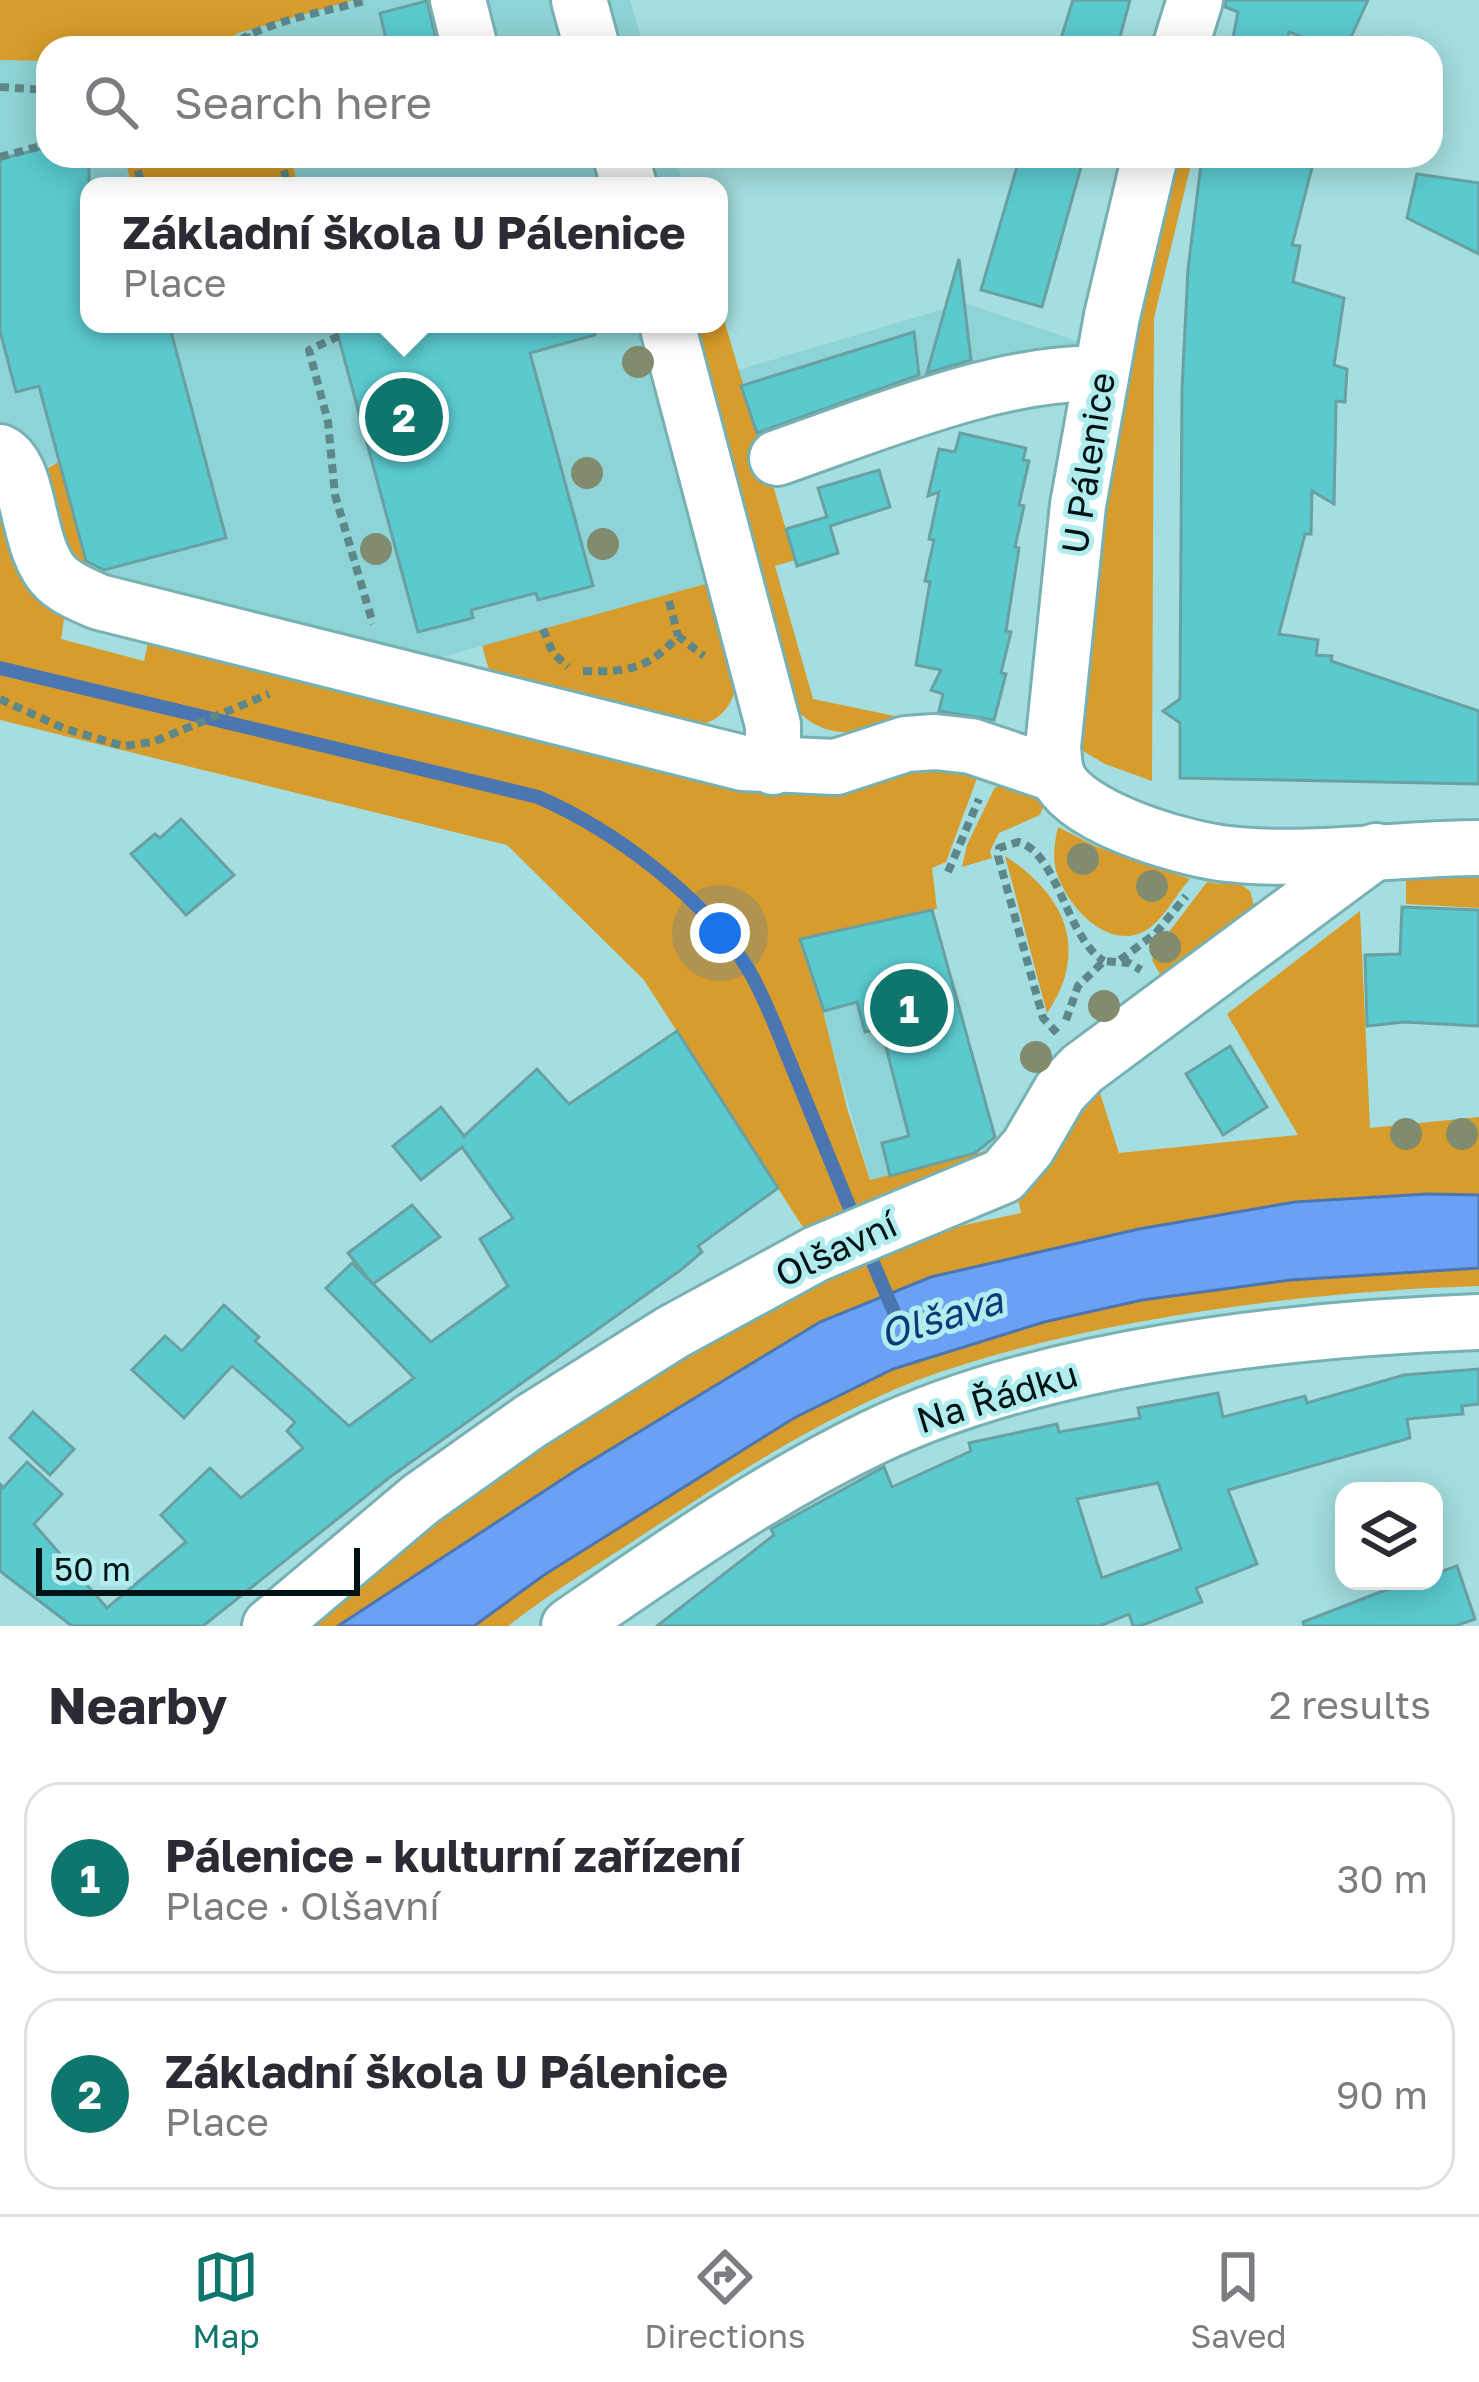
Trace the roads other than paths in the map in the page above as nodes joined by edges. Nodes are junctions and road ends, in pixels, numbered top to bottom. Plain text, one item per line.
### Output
1 (458, 0) edge
2 (579, 0) edge
3 (1195, 0) edge
4 (467, 36) edge
5 (589, 36) edge
6 (1184, 36) edge
7 (1147, 168) edge
8 (669, 333) edge
9 (1101, 374) junction
10 (0, 452) edge
11 (777, 458) dead end
12 (773, 767) junction
13 (1057, 775) junction
14 (1479, 848) edge
15 (1376, 851) junction
16 (1228, 853) junction
17 (1280, 923) junction
18 (1479, 1322) edge
19 (270, 1626) edge
20 (569, 1626) edge

1 - 4 street
2 - 5 street
3 - 6 street
7 - 9 street, U Pálenice
8 - 12 street
9 - 11 street
9 - 13 street, U Pálenice
10 - 12 street
12 - 13 street
13 - 16 street
14 - 15 street
15 - 16 street
15 - 17 street, Olšavní
16 - 17 street
17 - 19 street, Olšavní
18 - 20 street, Na Řádku

